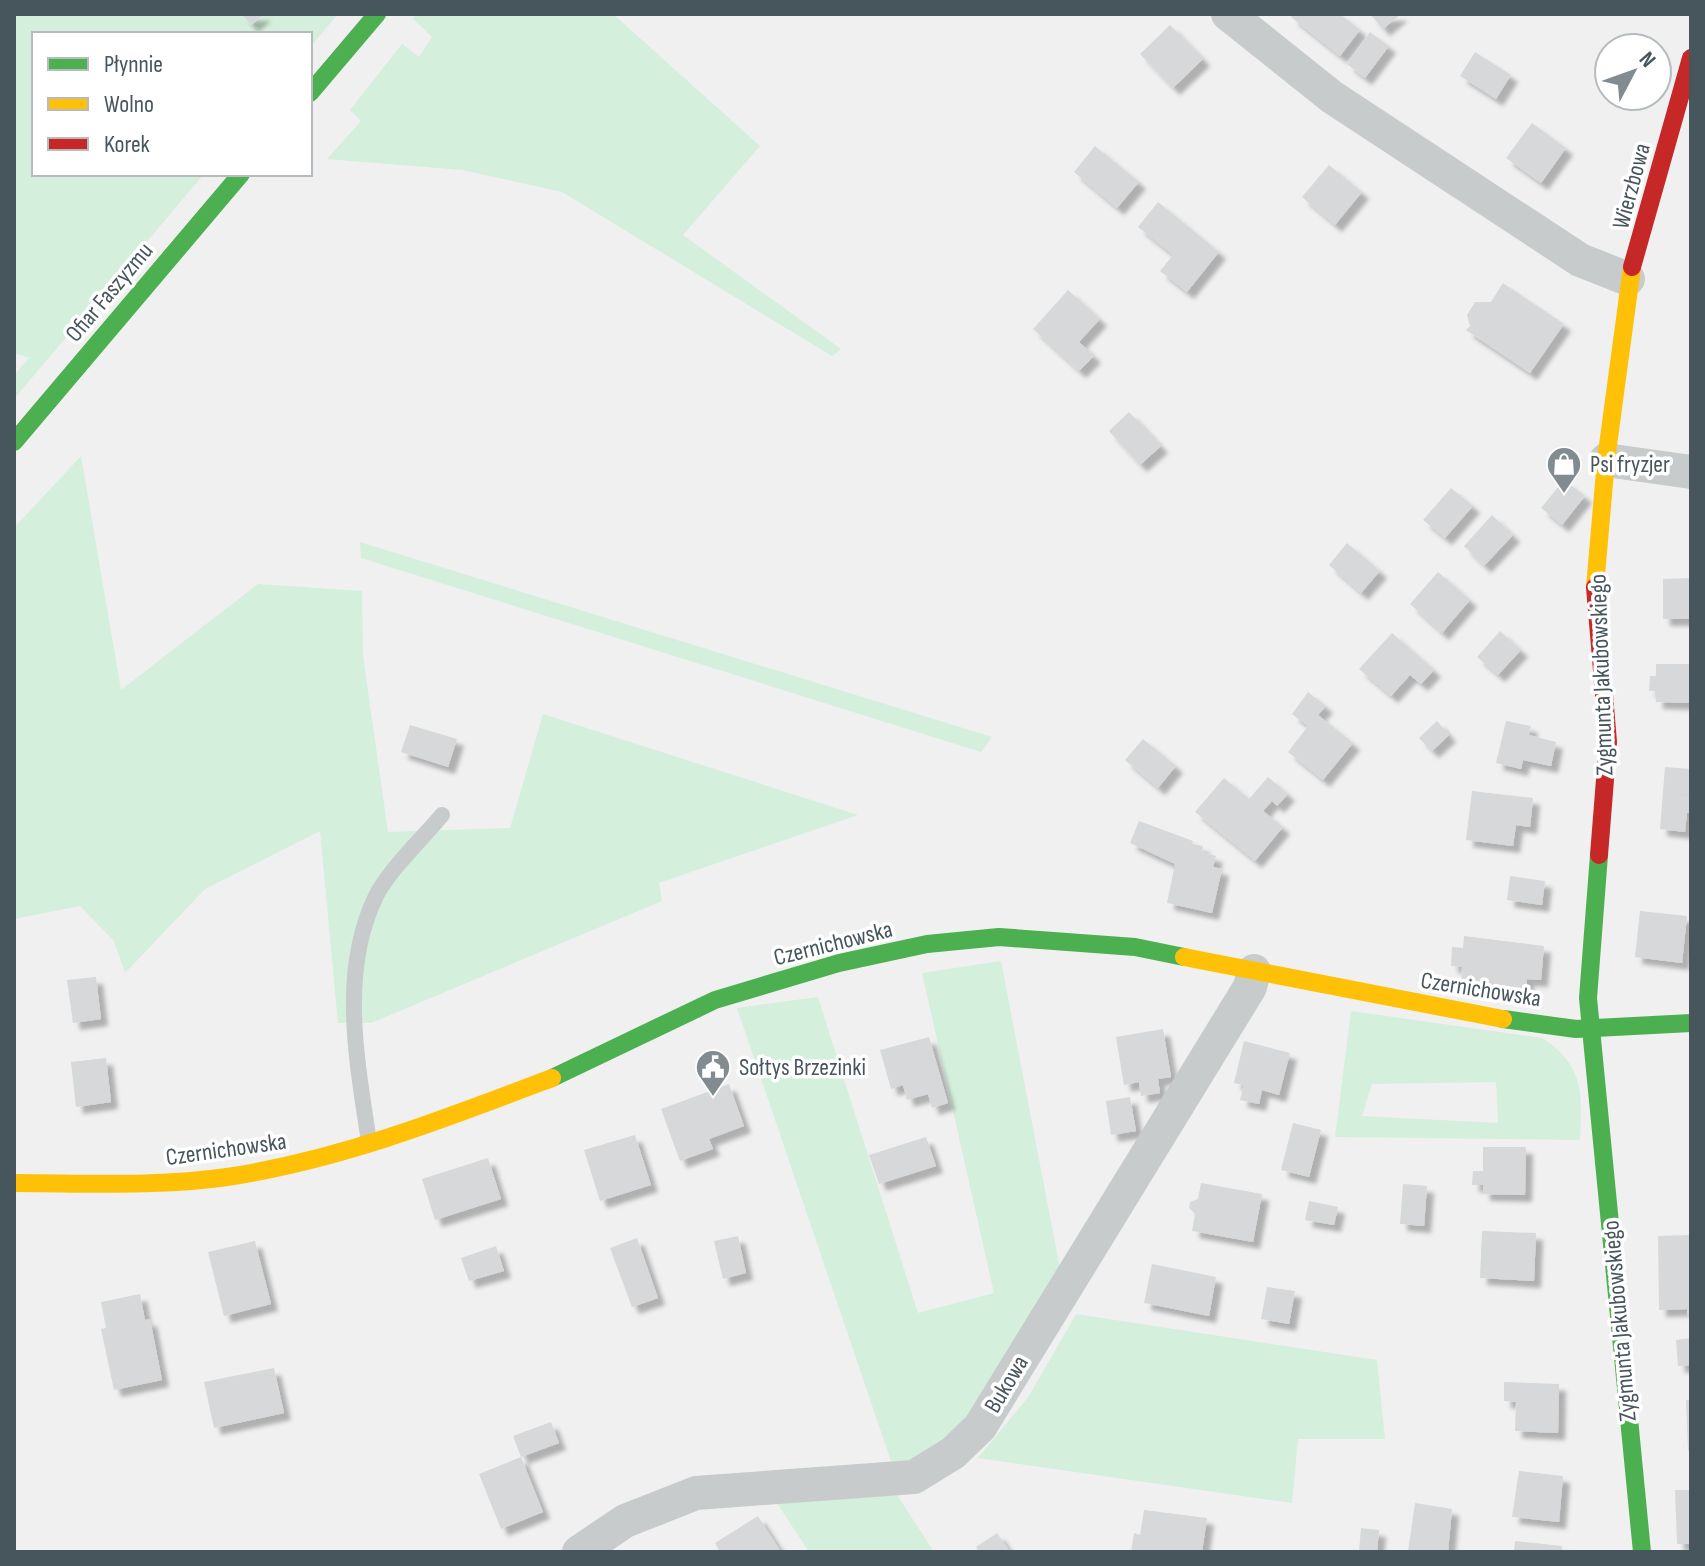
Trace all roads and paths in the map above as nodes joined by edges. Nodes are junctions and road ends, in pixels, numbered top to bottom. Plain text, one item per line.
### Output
1 (377, 14) edge
2 (1228, 14) edge
3 (1691, 58) edge
4 (312, 91) edge
5 (239, 176) edge
6 (1628, 279) junction
7 (14, 442) edge
8 (1606, 460) junction
9 (1691, 472) edge
10 (442, 815) dead end
11 (1254, 971) junction
12 (1691, 1023) edge
13 (1591, 1031) junction
14 (369, 1143) junction
15 (14, 1183) edge
16 (579, 1552) edge
17 (1642, 1552) edge

1 - 4 street
2 - 6 street
3 - 6 street, Wierzbowa
5 - 7 street, Ofiar Faszyzmu
6 - 8 street, Zygmunta Jakubowskiego
8 - 9 street
8 - 13 street, Zygmunta Jakubowskiego
10 - 14 lane
11 - 13 street, Czernichowska
11 - 14 street, Czernichowska
11 - 16 street, Bukowa
12 - 13 street, Czernichowska
13 - 17 street, Zygmunta Jakubowskiego
14 - 15 street, Czernichowska

